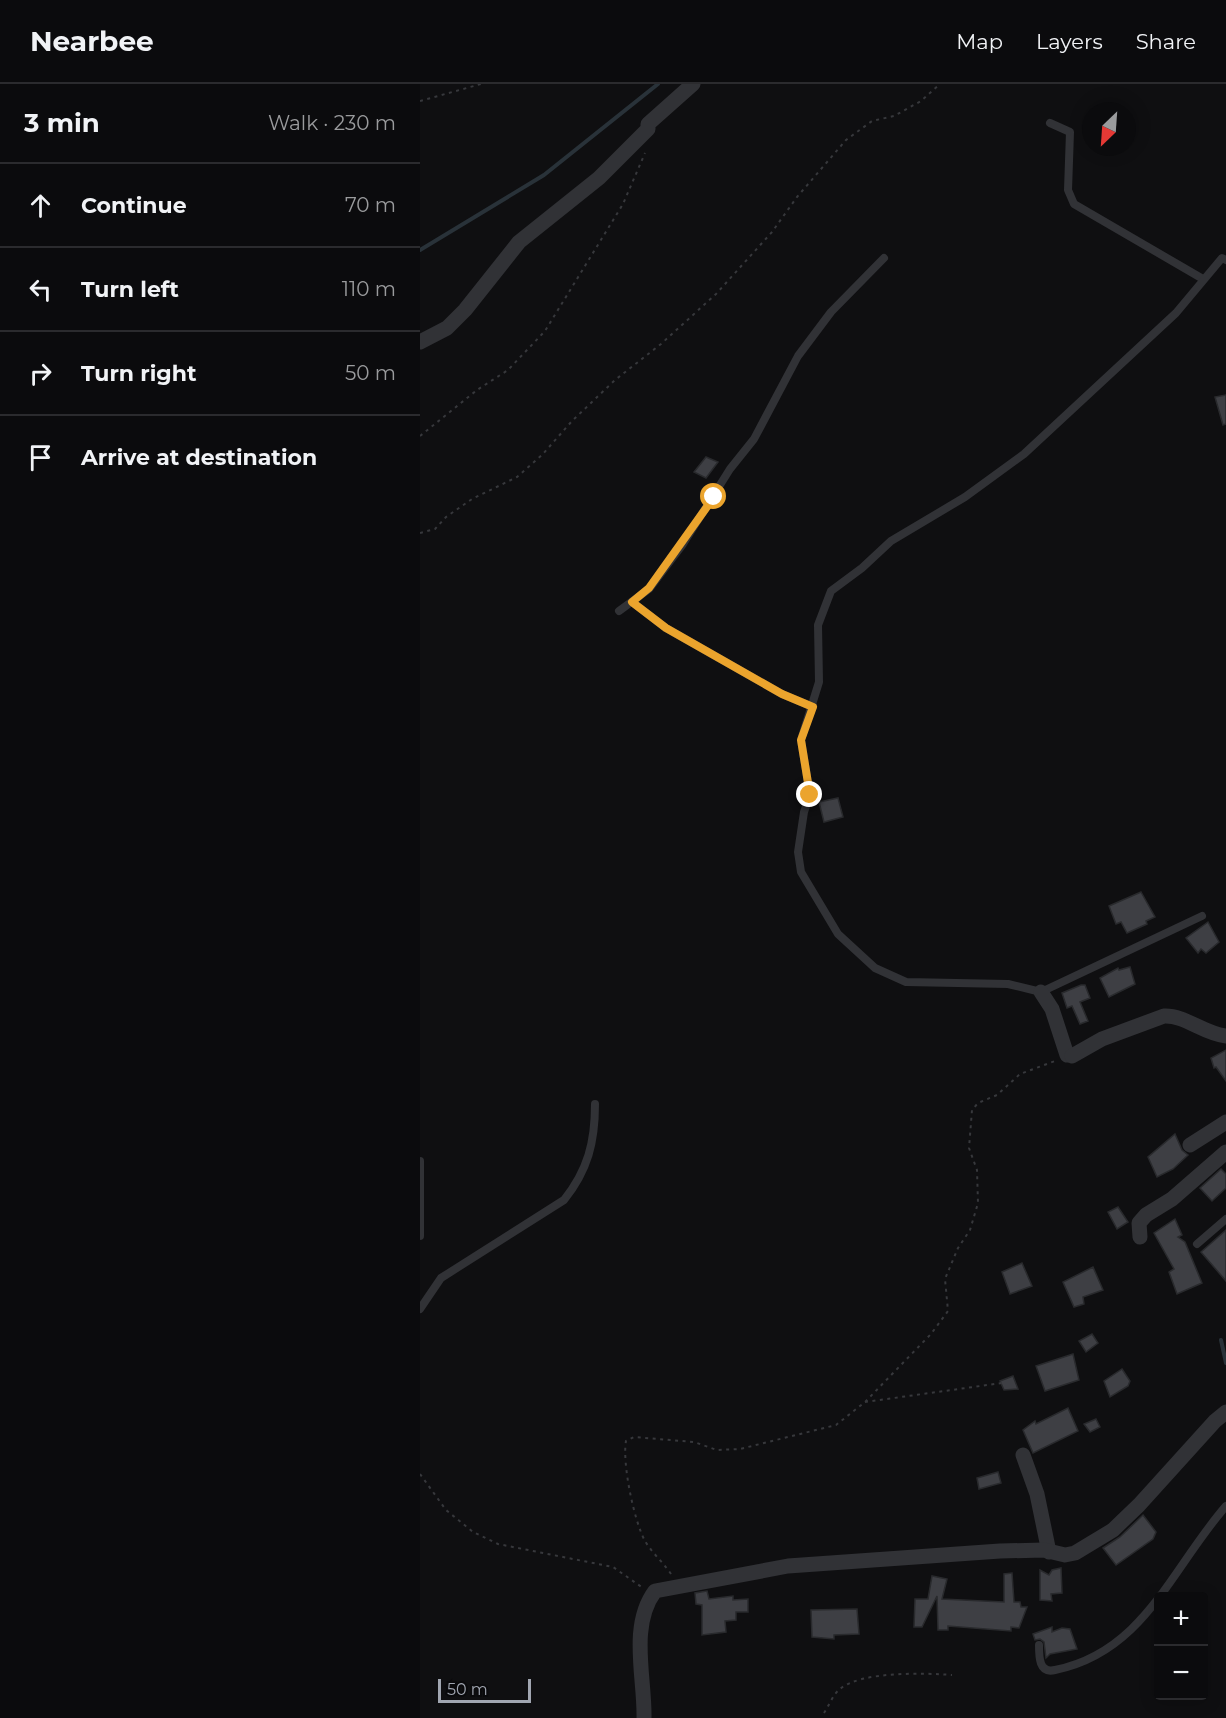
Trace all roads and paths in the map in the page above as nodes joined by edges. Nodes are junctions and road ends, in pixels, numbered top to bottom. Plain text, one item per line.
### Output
1 (481, 84) edge
2 (693, 84) edge
3 (940, 84) edge
4 (420, 101) edge
5 (1050, 123) dead end
6 (648, 129) junction
7 (884, 258) dead end
8 (1226, 260) edge
9 (1203, 279) junction
10 (420, 342) edge
11 (420, 436) edge
12 (420, 533) edge
13 (632, 602) junction
14 (619, 610) dead end
15 (813, 707) junction
16 (1202, 916) dead end
17 (1041, 992) junction
18 (1226, 1036) edge
19 (1070, 1056) junction
20 (595, 1104) dead end
21 (1226, 1122) edge
22 (1190, 1146) dead end
23 (1226, 1152) edge
24 (420, 1161) edge
25 (1226, 1219) edge
26 (420, 1236) edge
27 (1140, 1237) dead end
28 (1197, 1244) dead end
29 (420, 1309) edge
30 (1002, 1383) dead end
31 (865, 1402) junction
32 (1226, 1412) edge
33 (1023, 1455) dead end
34 (420, 1474) edge
35 (1226, 1506) edge
36 (1049, 1551) junction
37 (665, 1566) dead end
38 (635, 1584) dead end
39 (1039, 1645) dead end
40 (952, 1675) dead end
41 (824, 1713) dead end
42 (644, 1718) edge

1 - 4 path
2 - 6 street
3 - 12 path
5 - 9 lane
6 - 10 street
6 - 11 path
7 - 13 lane
8 - 9 lane
9 - 15 lane
13 - 14 lane
13 - 15 lane
15 - 17 lane
16 - 17 lane
17 - 19 street
18 - 19 street
19 - 31 path
20 - 29 lane
21 - 22 street
23 - 27 street
24 - 26 lane
25 - 28 lane
30 - 31 path
31 - 37 path
32 - 36 street
33 - 36 street
34 - 38 path
35 - 39 lane
36 - 42 street
40 - 41 path

